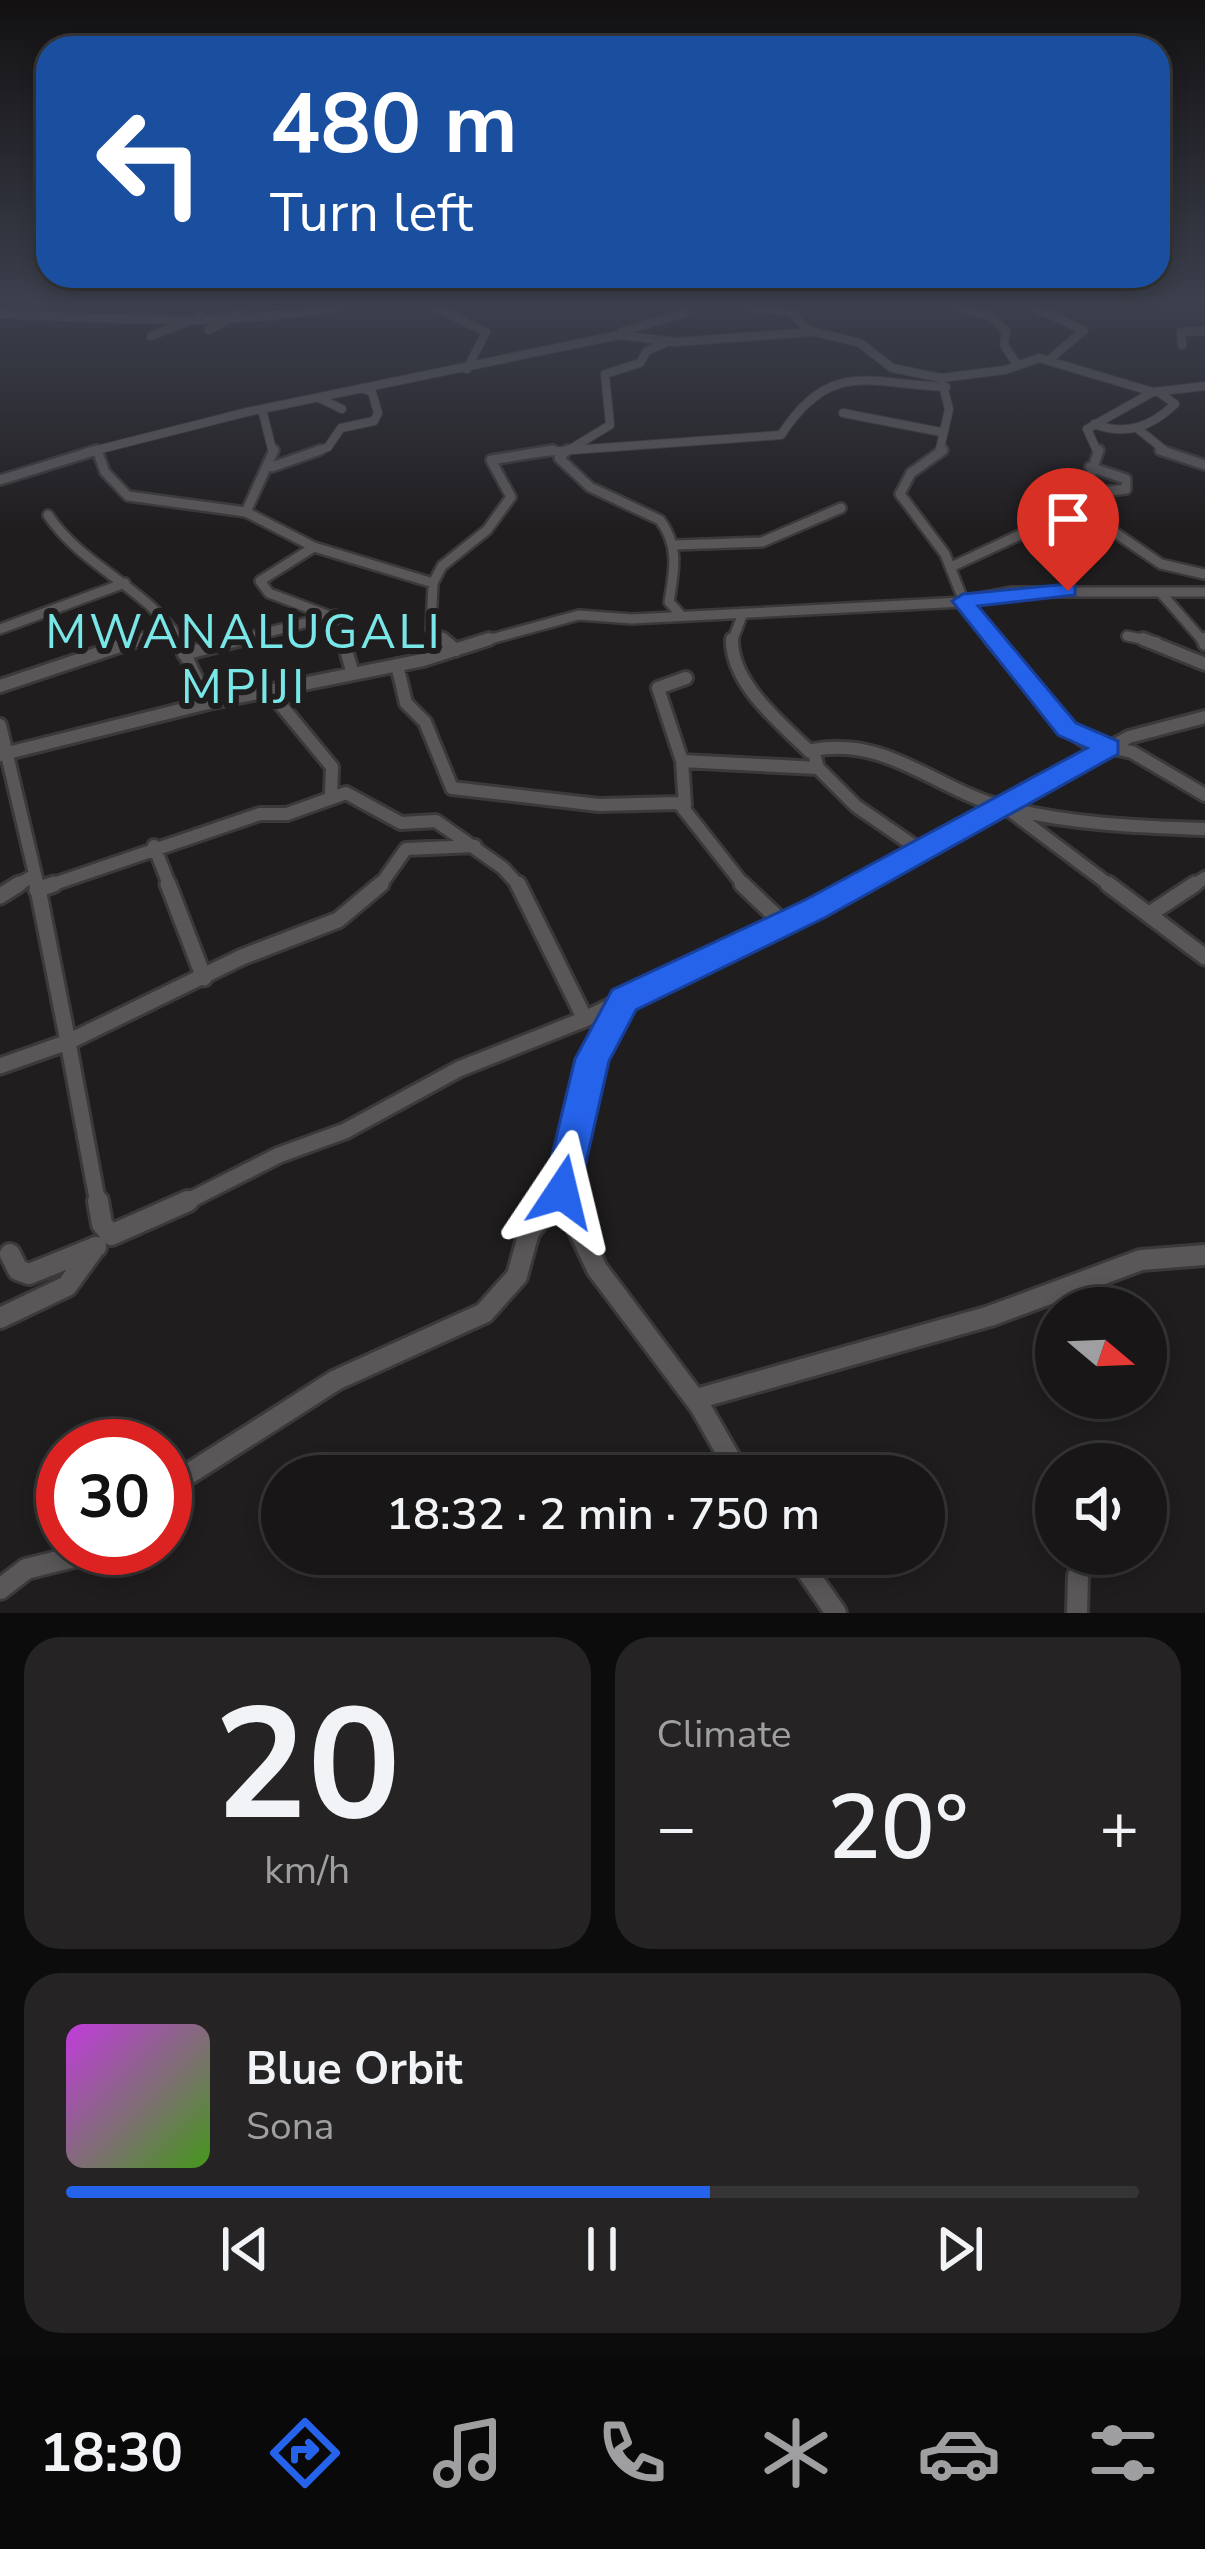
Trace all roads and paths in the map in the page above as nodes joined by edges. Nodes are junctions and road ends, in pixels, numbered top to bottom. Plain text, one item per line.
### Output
1 (407, 380) edge
2 (605, 380) edge
3 (935, 380) edge
4 (955, 380) edge
5 (1115, 380) edge
6 (944, 383) junction
7 (1205, 386) edge
8 (361, 388) junction
9 (1156, 393) junction
10 (319, 398) junction
11 (262, 409) junction
12 (343, 409) dead end
13 (843, 412) dead end
14 (150, 422) dead end
15 (1094, 424) junction
16 (1138, 429) junction
17 (941, 432) junction
18 (162, 437) junction
19 (569, 446) junction
20 (100, 452) junction
21 (1205, 465) edge
22 (1090, 466) junction
23 (272, 467) junction
24 (0, 480) edge
25 (1086, 492) junction
26 (841, 508) dead end
27 (246, 512) junction
28 (1096, 514) junction
29 (48, 515) dead end
30 (675, 545) junction
31 (314, 547) junction
32 (951, 566) junction
33 (1205, 575) edge
34 (124, 583) junction
35 (433, 583) junction
36 (1205, 592) edge
37 (1161, 593) junction
38 (963, 602) junction
39 (743, 613) junction
40 (680, 614) junction
41 (329, 615) junction
42 (0, 629) edge
43 (172, 629) junction
44 (1127, 636) dead end
45 (1205, 644) edge
46 (455, 650) junction
47 (184, 654) junction
48 (397, 664) junction
49 (1205, 664) edge
50 (352, 671) junction
51 (686, 679) dead end
52 (0, 686) edge
53 (271, 693) junction
54 (208, 704) junction
55 (1205, 717) edge
56 (0, 724) edge
57 (1109, 748) junction
58 (810, 752) junction
59 (5, 753) edge
60 (682, 761) junction
61 (818, 768) junction
62 (1205, 795) edge
63 (331, 796) junction
64 (685, 806) junction
65 (1007, 808) junction
66 (1205, 829) edge
67 (154, 846) junction
68 (475, 846) junction
69 (923, 852) junction
70 (1203, 881) edge
71 (35, 883) junction
72 (0, 896) edge
73 (1150, 914) junction
74 (783, 923) junction
75 (1205, 957) edge
76 (204, 978) junction
77 (624, 1000) junction
78 (585, 1018) junction
79 (68, 1042) junction
80 (0, 1066) edge
81 (562, 1192) junction
82 (103, 1241) junction
83 (10, 1254) dead end
84 (1205, 1255) edge
85 (0, 1318) edge
86 (696, 1399) junction
87 (728, 1455) edge
88 (192, 1472) edge
89 (36, 1566) edge
90 (810, 1575) edge
91 (1078, 1576) dead end
92 (0, 1589) edge
93 (836, 1613) edge
94 (1077, 1613) edge

1 - 8 street
2 - 19 street
3 - 6 street
4 - 6 street
5 - 9 street
6 - 17 street
6 - 19 street
7 - 9 street
8 - 10 street
8 - 23 street
9 - 15 street
9 - 16 street
10 - 11 street
10 - 12 street
11 - 18 street
11 - 23 street
13 - 17 street
14 - 18 street
15 - 16 street
15 - 22 street
16 - 21 street
17 - 32 street
18 - 20 street
19 - 30 street
19 - 35 street
20 - 24 street
20 - 27 street
22 - 25 street
22 - 25 street
23 - 27 street
25 - 28 street
26 - 30 street
27 - 31 street
28 - 32 street
28 - 33 street
29 - 34 street
30 - 40 street
31 - 35 street
31 - 41 street
32 - 38 street
34 - 42 street
34 - 43 street
35 - 46 street
36 - 37 street
37 - 38 street
37 - 45 street
38 - 39 street
38 - 57 street
39 - 40 street
39 - 58 street
40 - 46 street
41 - 47 street
41 - 50 street
43 - 47 street
43 - 52 street
44 - 49 street
46 - 48 street
47 - 54 street
48 - 50 street
48 - 64 street
50 - 53 street
51 - 60 street
53 - 54 street
53 - 63 street
54 - 59 street
55 - 57 street
56 - 59 street
57 - 62 street
57 - 65 street
58 - 61 street
58 - 65 street
59 - 71 street
60 - 61 street
60 - 64 street
61 - 69 street
63 - 67 street
63 - 68 street
64 - 74 street
65 - 66 street
65 - 69 street
65 - 73 street
67 - 71 street
67 - 76 street
68 - 76 street
68 - 78 street
69 - 74 street
70 - 73 street
71 - 72 street
71 - 79 street
73 - 75 street
74 - 77 street
76 - 79 street
77 - 78 street
77 - 81 street
78 - 82 street
79 - 80 street
79 - 82 street
81 - 86 street
81 - 88 street
82 - 83 street
82 - 85 street
84 - 86 street
86 - 87 street
89 - 92 street
90 - 93 street
91 - 94 street

